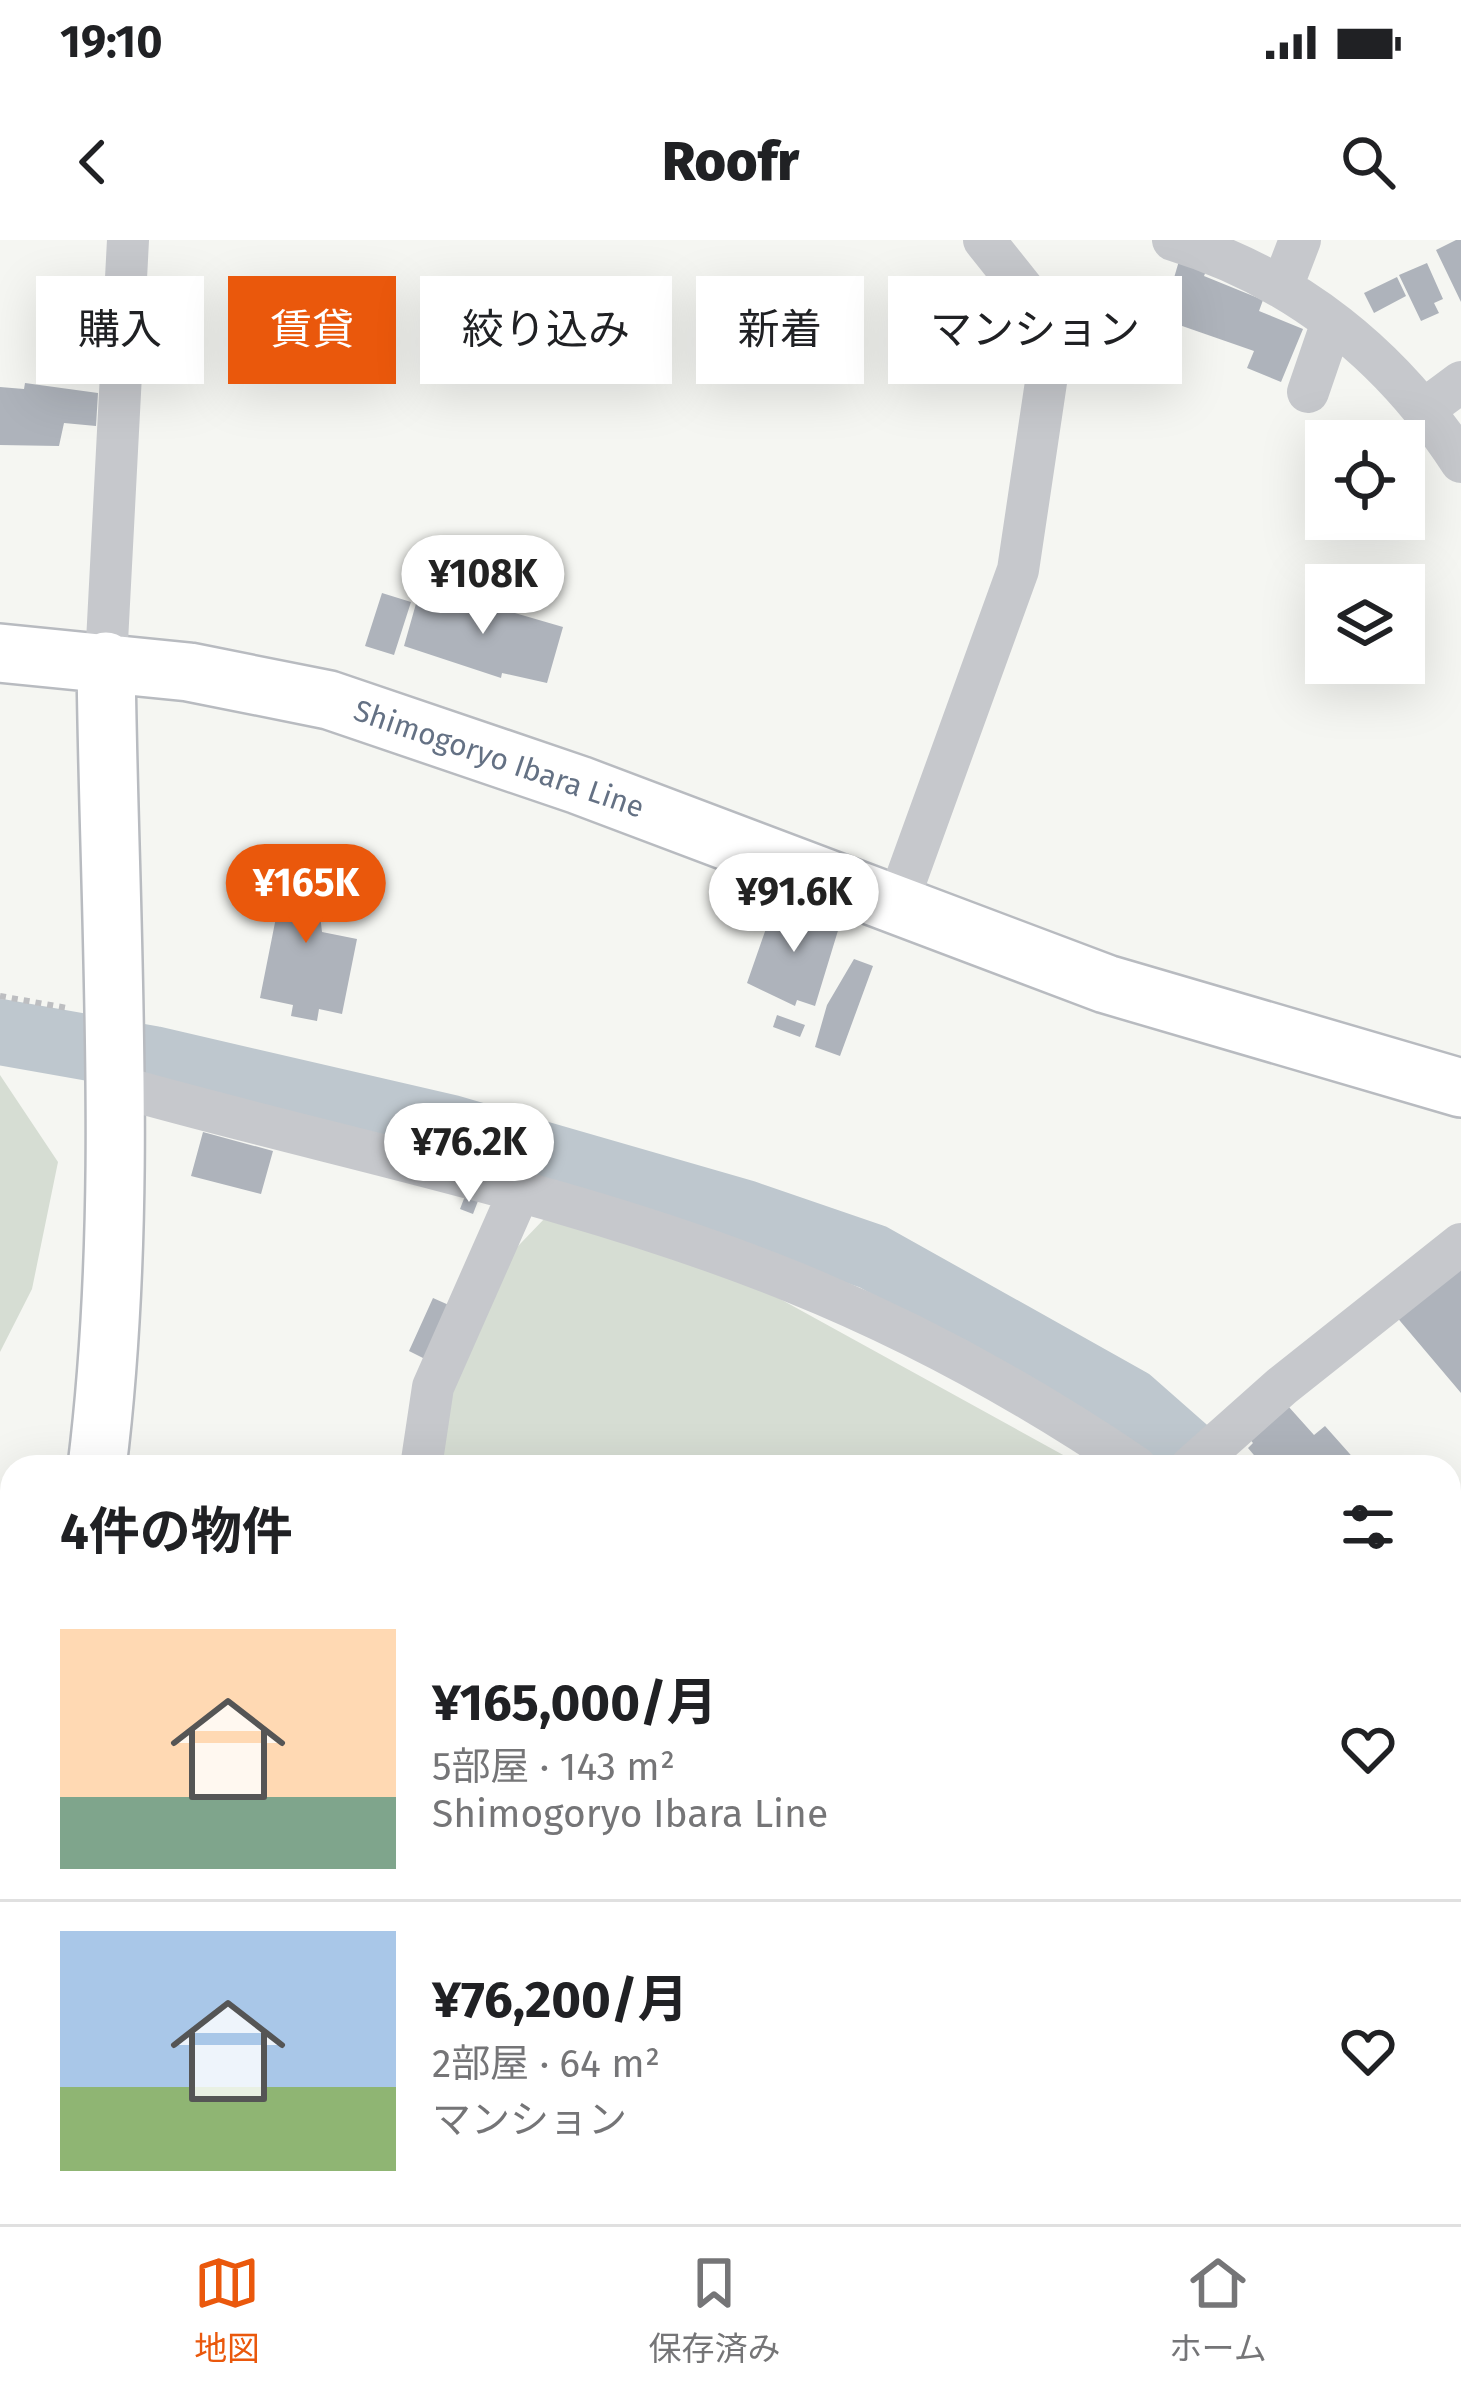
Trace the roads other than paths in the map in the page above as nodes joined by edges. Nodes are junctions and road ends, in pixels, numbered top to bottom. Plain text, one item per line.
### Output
1 (128, 240) edge
2 (984, 240) edge
3 (1173, 240) edge
4 (1300, 240) edge
5 (1282, 287) junction
6 (1332, 322) junction
7 (1461, 382) edge
8 (1307, 392) dead end
9 (1426, 408) junction
10 (1461, 462) edge
11 (0, 653) edge
12 (106, 661) junction
13 (897, 904) junction
14 (111, 1052) junction
15 (1461, 1088) edge
16 (520, 1190) junction
17 (1461, 1244) edge
18 (98, 1455) edge
19 (423, 1455) edge
20 (1116, 1455) edge
21 (1204, 1455) edge

1 - 12 street
2 - 13 street
3 - 5 street
4 - 5 street
5 - 6 street
6 - 8 street
6 - 9 street
7 - 9 street
9 - 10 street
11 - 12 main road, Shimogoryo Ibara Line
12 - 13 main road, Shimogoryo Ibara Line
12 - 14 main road
13 - 15 main road, Shimogoryo Ibara Line
14 - 16 street
14 - 18 main road
16 - 19 street
16 - 20 street
17 - 21 street

